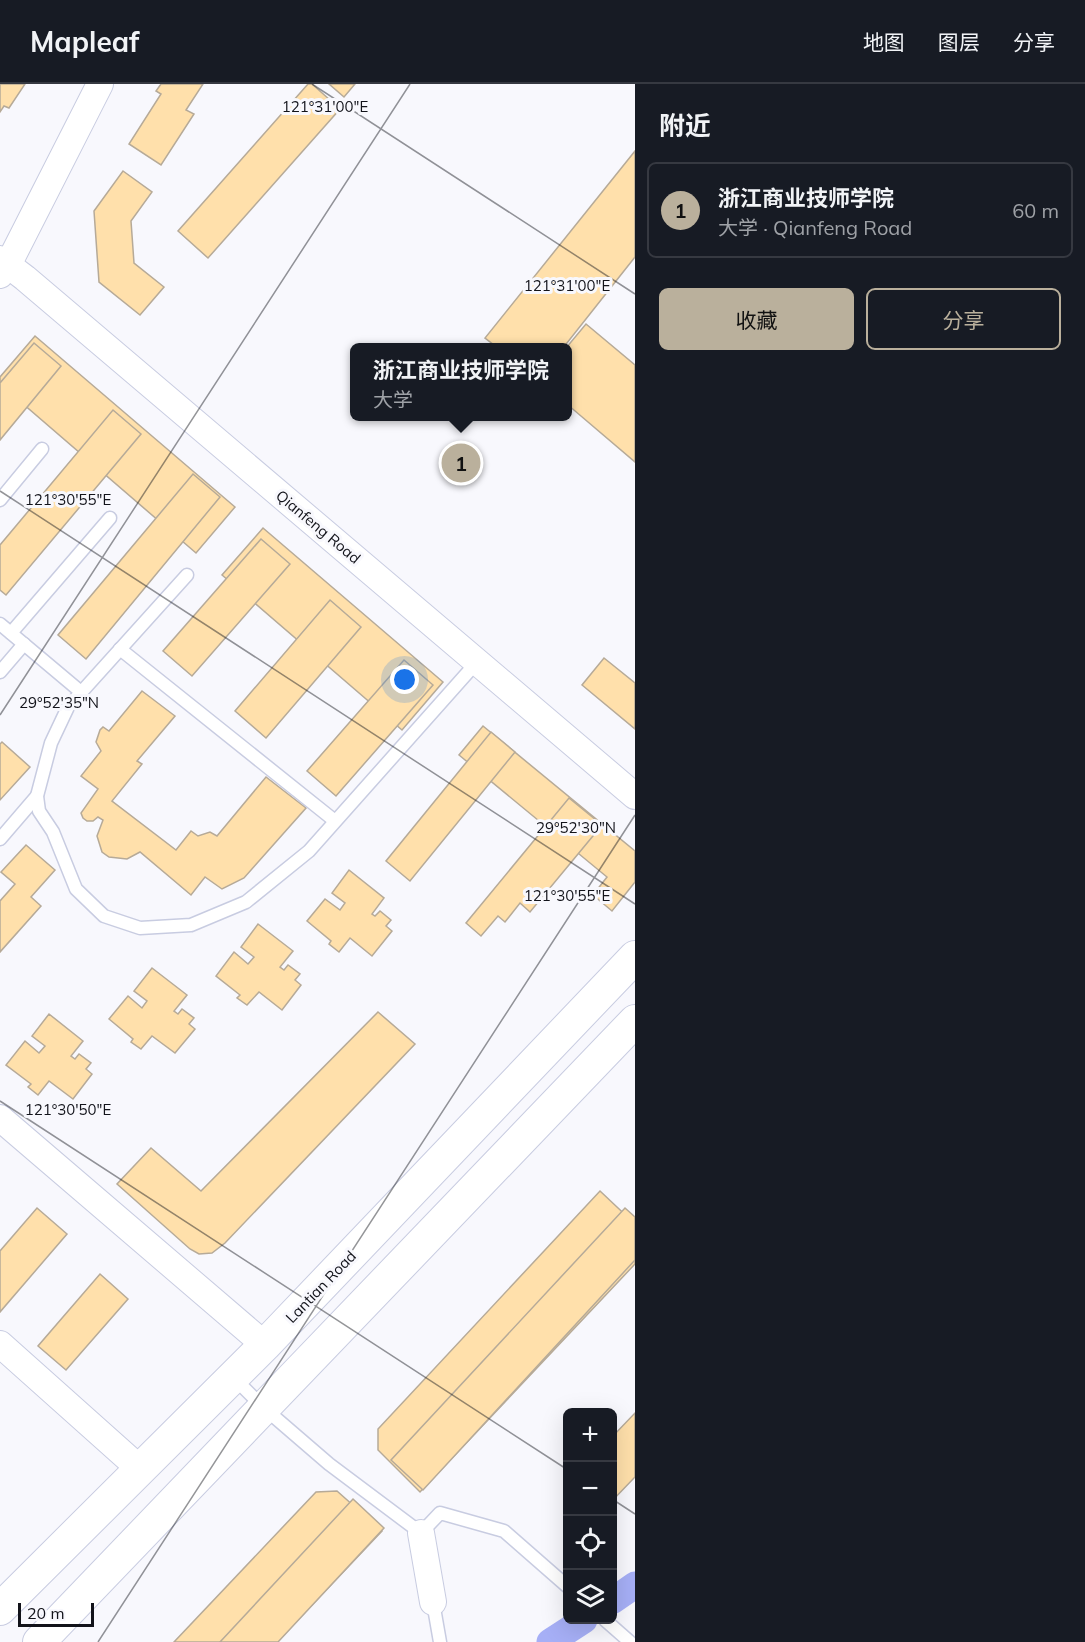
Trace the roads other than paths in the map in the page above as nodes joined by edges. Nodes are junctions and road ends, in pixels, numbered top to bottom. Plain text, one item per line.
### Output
1 (100, 84) edge
2 (3, 266) edge
3 (42, 449) dead end
4 (0, 500) edge
5 (110, 518) dead end
6 (187, 575) dead end
7 (0, 624) edge
8 (11, 633) junction
9 (24, 645) junction
10 (120, 650) junction
11 (477, 662) junction
12 (0, 672) edge
13 (81, 693) junction
14 (37, 795) junction
15 (635, 796) edge
16 (335, 821) junction
17 (0, 839) edge
18 (635, 957) edge
19 (635, 1021) edge
20 (0, 1118) edge
21 (0, 1344) edge
22 (266, 1345) junction
23 (232, 1376) junction
24 (264, 1408) junction
25 (140, 1469) junction
26 (421, 1533) junction
27 (563, 1583) edge
28 (433, 1602) joint
29 (0, 1609) edge
30 (609, 1624) edge
31 (39, 1642) edge
32 (440, 1642) edge
33 (630, 1642) edge

1 - 2 street
2 - 11 street, Qianfeng Road
3 - 4 lane
5 - 8 lane
6 - 10 lane
7 - 8 lane
8 - 9 lane
9 - 12 lane
9 - 13 lane
10 - 13 lane
10 - 16 lane
11 - 15 street, Qianfeng Road
11 - 16 lane
13 - 14 lane
14 - 16 lane
14 - 17 lane
18 - 22 street, Lantian Road
19 - 24 street
20 - 22 street
21 - 25 street
22 - 23 street, Lantian Road
23 - 24 lane
23 - 25 street, Lantian Road
24 - 26 lane
24 - 31 street
25 - 29 street, Lantian Road
26 - 27 lane
26 - 28 street
28 - 32 lane
30 - 33 lane

